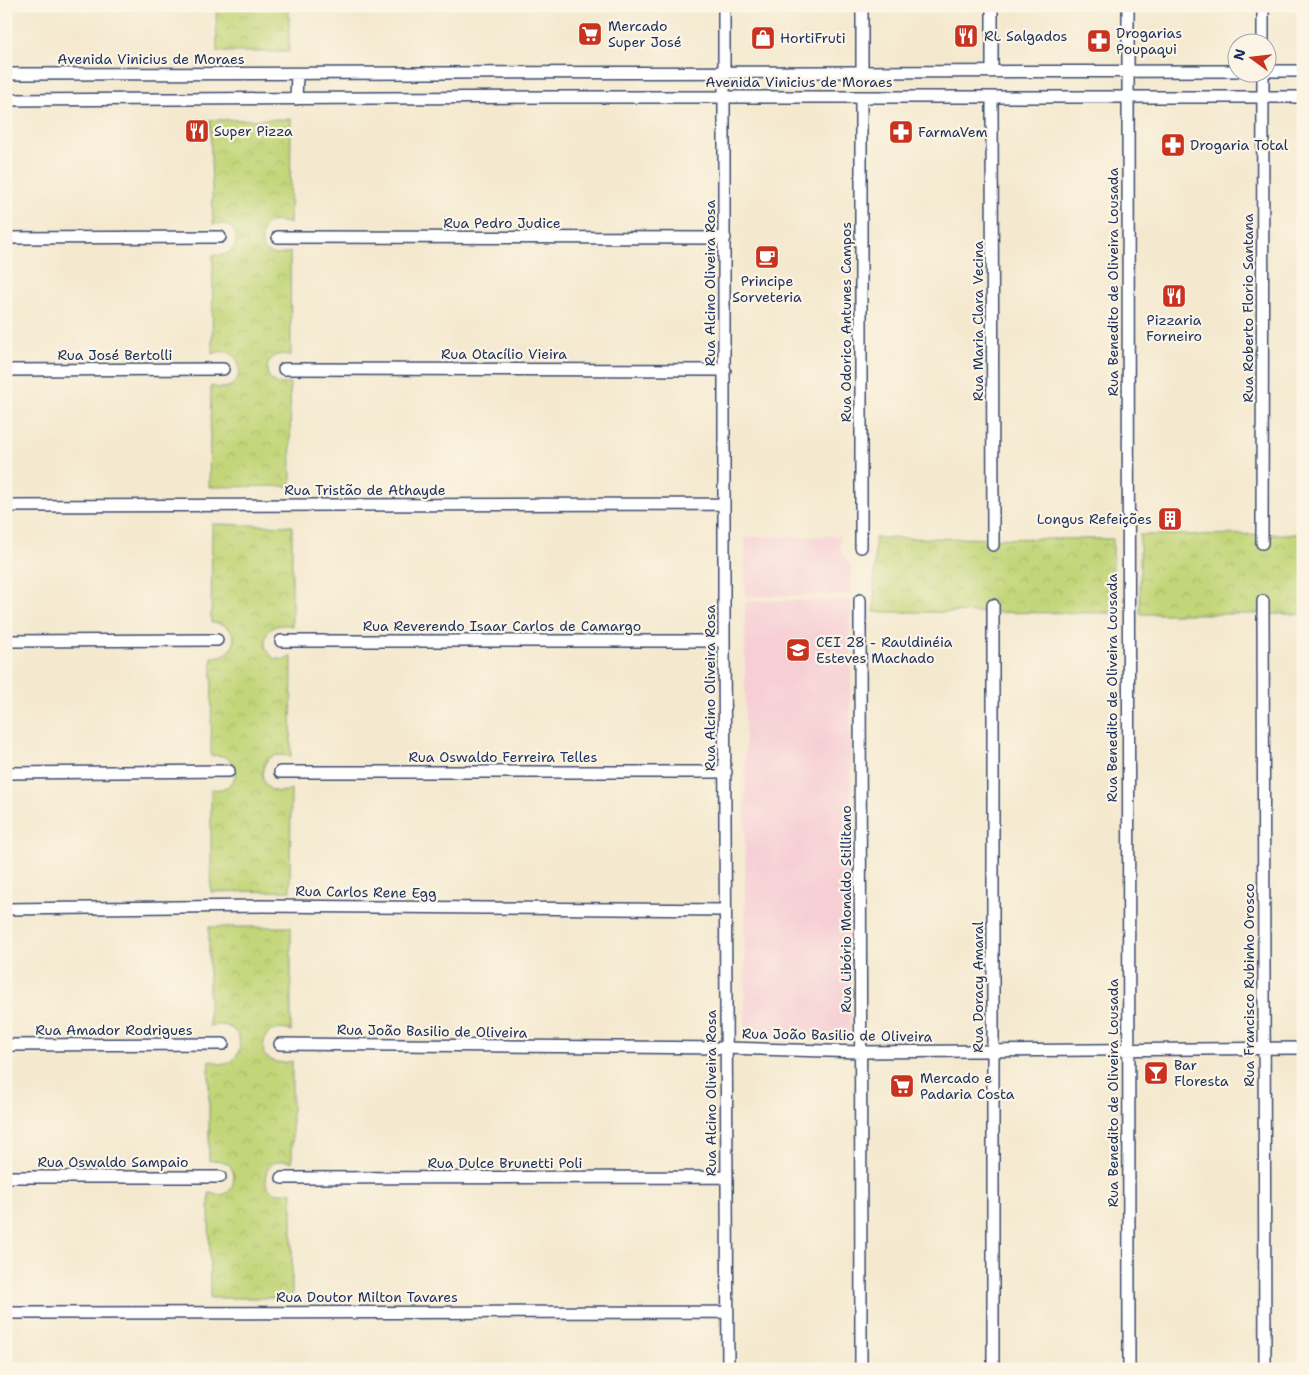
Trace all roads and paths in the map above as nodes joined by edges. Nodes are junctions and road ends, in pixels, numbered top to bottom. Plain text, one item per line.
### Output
1 (724, 6) edge
2 (862, 6) edge
3 (992, 6) edge
4 (1128, 6) edge
5 (1263, 6) edge
6 (1263, 32) edge
7 (1226, 71) edge
8 (1303, 71) edge
9 (725, 72) junction
10 (992, 72) junction
11 (1128, 72) junction
12 (1276, 72) edge
13 (862, 73) junction
14 (6, 74) edge
15 (297, 74) junction
16 (1264, 82) edge
17 (725, 97) junction
18 (861, 97) junction
19 (1128, 97) junction
20 (1263, 97) junction
21 (1303, 97) edge
22 (992, 98) junction
23 (296, 99) junction
24 (6, 100) edge
25 (220, 237) dead end
26 (6, 238) edge
27 (278, 238) dead end
28 (725, 238) junction
29 (224, 369) dead end
30 (284, 369) dead end
31 (6, 370) edge
32 (725, 370) junction
33 (724, 504) junction
34 (6, 506) edge
35 (1262, 543) dead end
36 (993, 545) dead end
37 (861, 547) dead end
38 (860, 600) dead end
39 (1263, 601) dead end
40 (993, 605) dead end
41 (217, 640) dead end
42 (6, 641) edge
43 (281, 641) dead end
44 (724, 641) junction
45 (228, 771) dead end
46 (280, 772) dead end
47 (726, 772) junction
48 (6, 773) edge
49 (6, 909) edge
50 (726, 910) junction
51 (223, 1044) dead end
52 (280, 1044) dead end
53 (6, 1045) edge
54 (726, 1048) junction
55 (1264, 1048) junction
56 (1303, 1048) edge
57 (994, 1050) junction
58 (1128, 1050) junction
59 (861, 1052) junction
60 (220, 1176) dead end
61 (6, 1177) edge
62 (282, 1178) dead end
63 (727, 1178) junction
64 (727, 1312) junction
65 (6, 1313) edge
66 (728, 1369) edge
67 (861, 1369) edge
68 (993, 1369) edge
69 (1129, 1369) edge
70 (1265, 1369) edge

1 - 9 street, Rua Alcino Oliveira Rosa
2 - 13 street
3 - 10 street
4 - 11 street, Rua Benedito de Oliveira Lousada
5 - 6 street
7 - 11 street, Avenida Vinicius de Moraes
8 - 12 street
9 - 13 street, Avenida Vinicius de Moraes
9 - 15 street, Avenida Vinicius de Moraes
9 - 17 street, Rua Alcino Oliveira Rosa
10 - 11 street, Avenida Vinicius de Moraes
10 - 13 street, Avenida Vinicius de Moraes
11 - 19 street, Rua Benedito de Oliveira Lousada
14 - 15 street, Avenida Vinicius de Moraes
15 - 23 street
16 - 20 street, Rua Roberto Florio Santana
17 - 18 street, Avenida Vinicius de Moraes
17 - 23 street, Avenida Vinicius de Moraes
17 - 28 street, Rua Alcino Oliveira Rosa
18 - 22 street, Avenida Vinicius de Moraes
18 - 37 street, Rua Odorico Antunes Campos
19 - 20 street, Avenida Vinicius de Moraes
19 - 22 street, Avenida Vinicius de Moraes
19 - 58 street, Rua Benedito de Oliveira Lousada
20 - 21 street, Avenida Vinicius de Moraes
20 - 35 street, Rua Roberto Florio Santana
22 - 36 street, Rua Maria Clara Vecina
23 - 24 street, Avenida Vinicius de Moraes
25 - 26 street
27 - 28 street, Rua Pedro Judice
28 - 32 street, Rua Alcino Oliveira Rosa
29 - 31 street, Rua José Bertolli
30 - 32 street, Rua Otacílio Vieira
32 - 33 street, Rua Alcino Oliveira Rosa
33 - 34 street, Rua Tristão de Athayde
33 - 44 street, Rua Alcino Oliveira Rosa
38 - 59 street, Rua Libório Monaldo Stillitano
39 - 55 street, Rua Francisco Rubinho Orosco
40 - 57 street, Rua Doracy Amaral
41 - 42 street
43 - 44 street, Rua Reverendo Isaar Carlos de Camargo
44 - 47 street, Rua Alcino Oliveira Rosa
45 - 48 street
46 - 47 street, Rua Oswaldo Ferreira Telles
47 - 50 street, Rua Alcino Oliveira Rosa
49 - 50 street, Rua Carlos Rene Egg
50 - 54 street, Rua Alcino Oliveira Rosa
51 - 53 street, Rua Amador Rodrigues
52 - 54 street, Rua João Basilio de Oliveira
54 - 59 street, Rua João Basilio de Oliveira
54 - 63 street, Rua Alcino Oliveira Rosa
55 - 56 street, Rua João Basilio de Oliveira
55 - 58 street, Rua João Basilio de Oliveira
55 - 70 street, Rua Francisco Rubinho Orosco
57 - 58 street, Rua João Basilio de Oliveira
57 - 59 street, Rua João Basilio de Oliveira
57 - 68 street, Rua Doracy Amaral
58 - 69 street, Rua Benedito de Oliveira Lousada
59 - 67 street, Rua Libório Monaldo Stillitano
60 - 61 street, Rua Oswaldo Sampaio
62 - 63 street, Rua Dulce Brunetti Poli
63 - 64 street, Rua Alcino Oliveira Rosa
64 - 65 street, Rua Doutor Milton Tavares
64 - 66 street, Rua Alcino Oliveira Rosa

